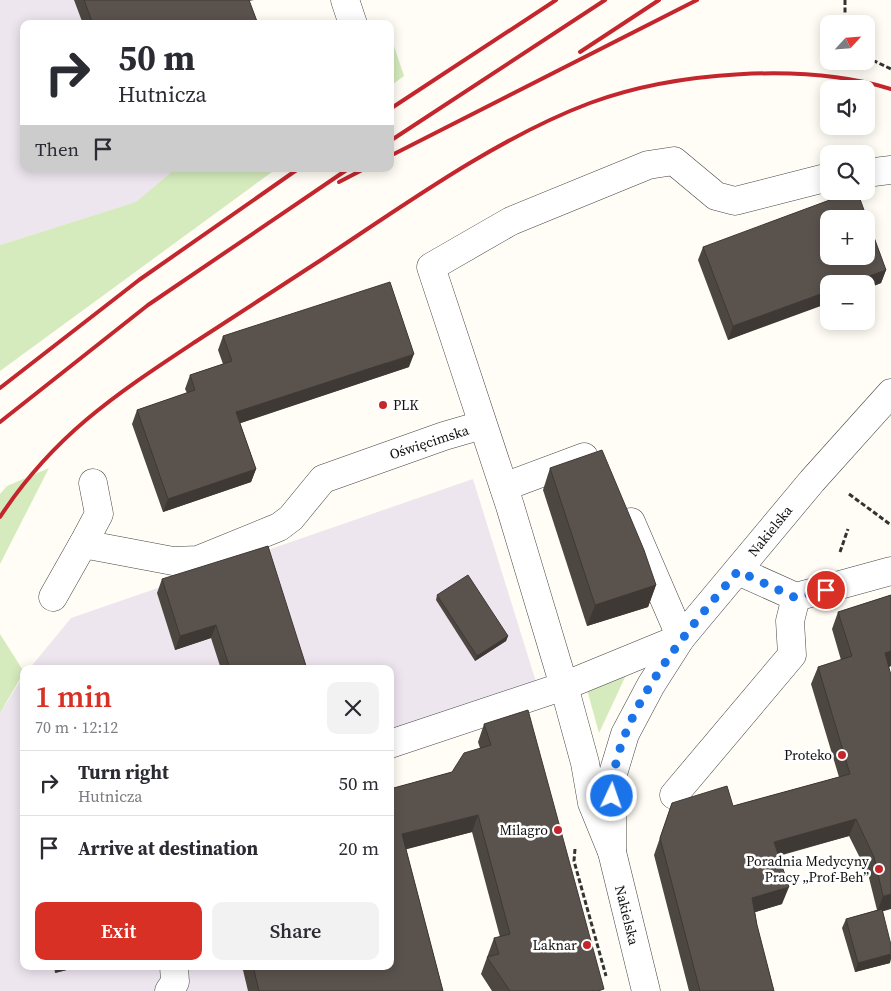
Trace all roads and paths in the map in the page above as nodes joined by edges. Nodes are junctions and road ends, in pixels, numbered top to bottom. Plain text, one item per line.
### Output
1 (345, 0) edge
2 (845, 0) edge
3 (845, 15) edge
4 (352, 20) edge
5 (875, 61) edge
6 (891, 69) edge
7 (891, 170) edge
8 (875, 172) edge
9 (820, 179) edge
10 (891, 393) edge
11 (482, 425) junction
12 (608, 466) edge
13 (93, 483) dead end
14 (504, 487) junction
15 (850, 494) dead end
16 (622, 501) edge
17 (891, 525) edge
18 (83, 544) junction
19 (738, 571) junction
20 (891, 571) edge
21 (53, 597) dead end
22 (796, 598) junction
23 (681, 638) junction
24 (564, 686) junction
25 (394, 743) edge
26 (674, 795) dead end
27 (612, 852) junction
28 (574, 861) dead end
29 (174, 970) edge
30 (608, 982) dead end
31 (170, 991) edge
32 (646, 991) edge

1 - 4 street
2 - 3 path
5 - 6 path
7 - 8 street
9 - 11 street
10 - 19 street, Nakielska
11 - 14 street, Oświęcimska
11 - 18 street, Oświęcimska
12 - 14 street
13 - 18 street
14 - 24 street, Oświęcimska
15 - 17 path
16 - 23 street
18 - 21 street
19 - 22 street
19 - 23 street, Nakielska
20 - 22 street
22 - 26 street
23 - 24 street
23 - 27 street, Nakielska
24 - 25 street
24 - 27 street, Oświęcimska
27 - 32 street, Nakielska
28 - 30 path
29 - 31 street

